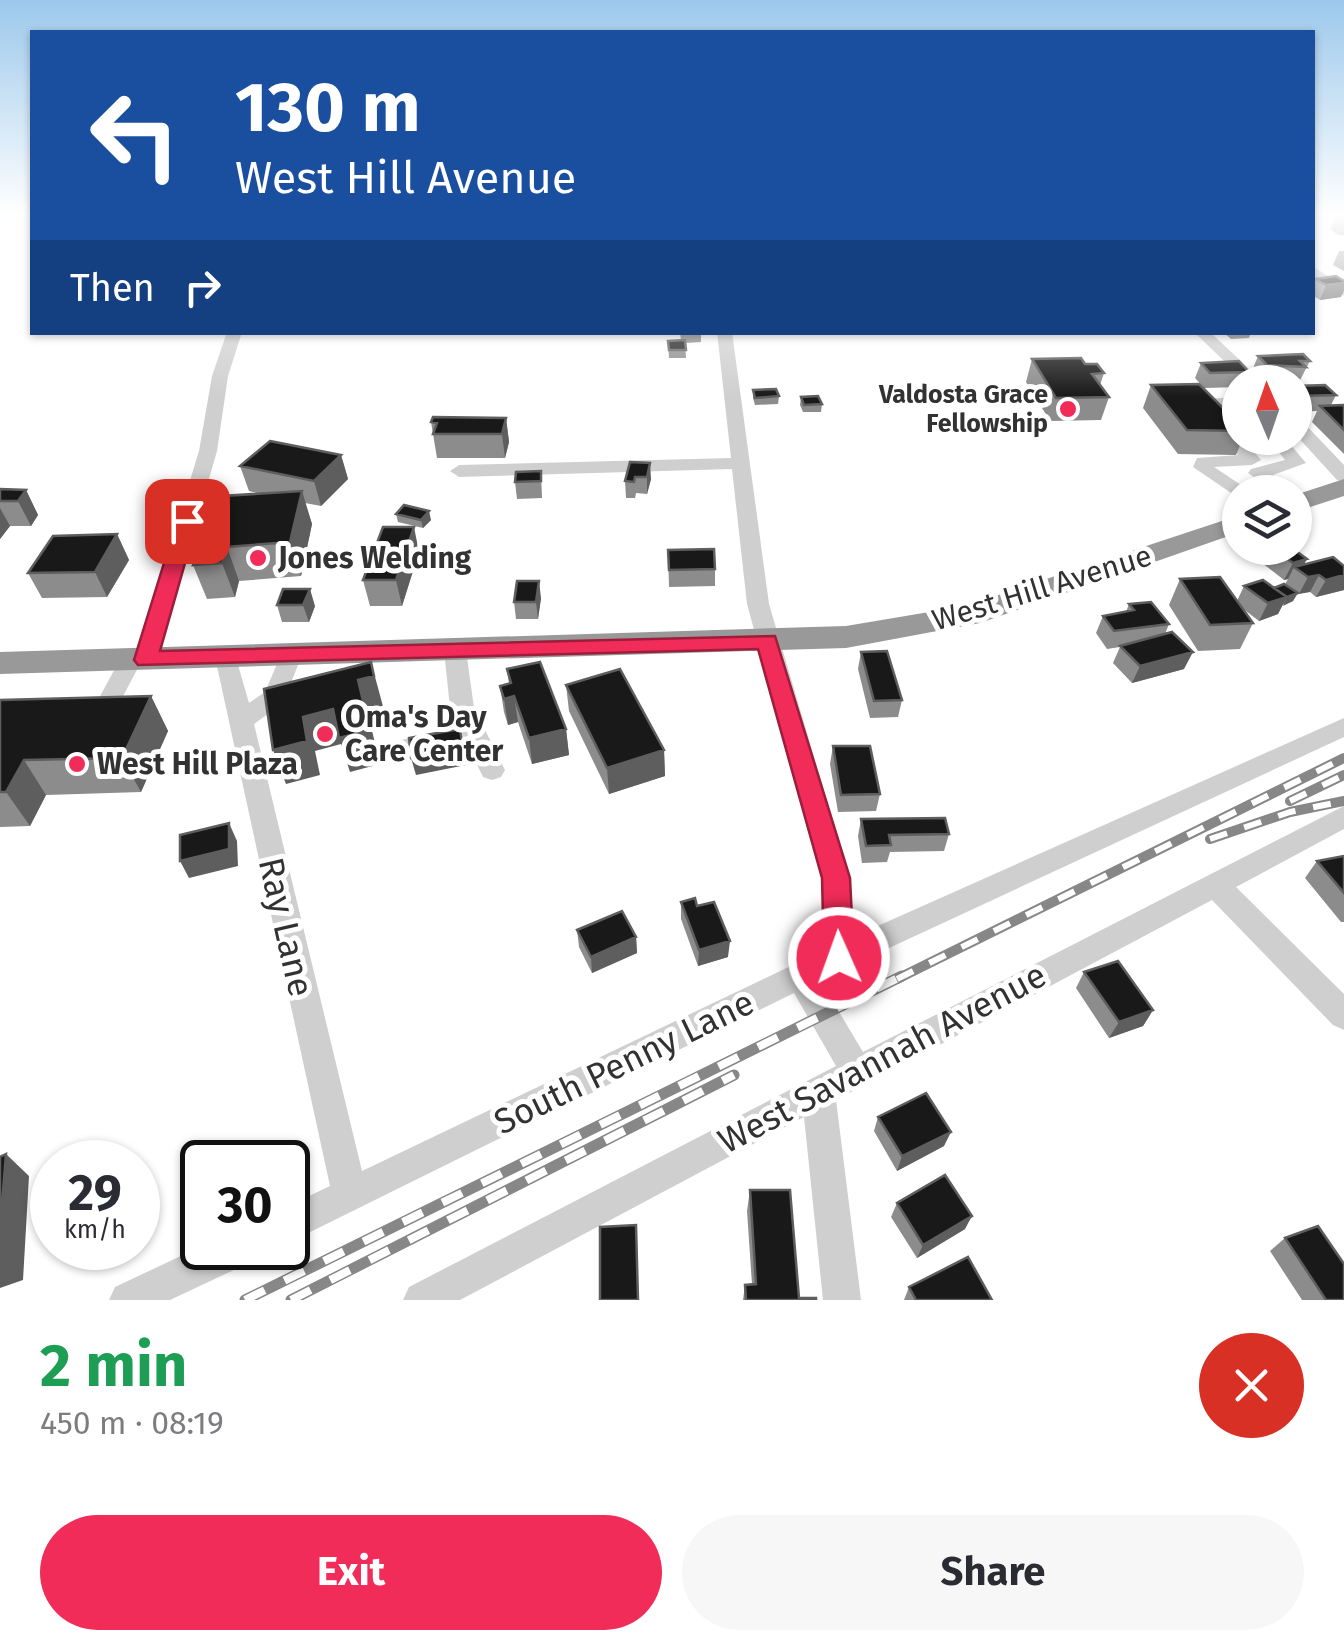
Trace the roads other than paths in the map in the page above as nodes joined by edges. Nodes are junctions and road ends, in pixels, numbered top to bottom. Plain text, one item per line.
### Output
1 (1319, 275) edge
2 (1344, 292) edge
3 (234, 335) edge
4 (724, 335) edge
5 (1204, 335) edge
6 (1237, 365) edge
7 (1222, 403) edge
8 (1222, 426) edge
9 (1312, 442) edge
10 (1246, 455) edge
11 (1290, 455) edge
12 (738, 463) junction
13 (1255, 466) junction
14 (459, 471) dead end
15 (1266, 475) edge
16 (1344, 476) edge
17 (1222, 481) edge
18 (1344, 487) edge
19 (1312, 495) edge
20 (1222, 529) edge
21 (767, 641) junction
22 (455, 650) junction
23 (291, 655) junction
24 (226, 657) junction
25 (138, 660) junction
26 (0, 663) edge
27 (105, 710) edge
28 (239, 722) junction
29 (1344, 727) edge
30 (472, 732) junction
31 (402, 749) dead end
32 (492, 770) dead end
33 (1344, 818) edge
34 (1214, 884) junction
35 (839, 958) junction
36 (800, 976) junction
37 (1344, 1015) edge
38 (857, 1072) junction
39 (818, 1091) junction
40 (350, 1196) junction
41 (310, 1215) edge
42 (193, 1270) edge
43 (128, 1300) edge
44 (422, 1300) edge
45 (842, 1300) edge

1 - 2 street
3 - 25 street
4 - 12 street
5 - 6 street
7 - 8 street
9 - 16 street
10 - 13 street
11 - 13 street
12 - 14 street
12 - 21 street
13 - 15 street
13 - 17 street
18 - 19 highway
20 - 21 highway, West Hill Avenue
21 - 22 highway, West Hill Avenue
21 - 35 street
22 - 23 highway, West Hill Avenue
22 - 30 street
23 - 24 highway, West Hill Avenue
23 - 28 street
24 - 25 highway, West Hill Avenue
24 - 28 street, Ray Lane
25 - 26 highway, West Hill Avenue
25 - 27 street
28 - 40 street, Ray Lane
29 - 35 street, South Penny Lane
30 - 31 street
30 - 32 street
33 - 34 street, West Savannah Avenue
34 - 37 street
34 - 38 street, West Savannah Avenue
35 - 36 street, South Penny Lane
36 - 38 street
36 - 40 street, South Penny Lane
38 - 39 street, West Savannah Avenue
39 - 44 street, West Savannah Avenue
39 - 45 street
40 - 41 street, South Penny Lane
42 - 43 street

